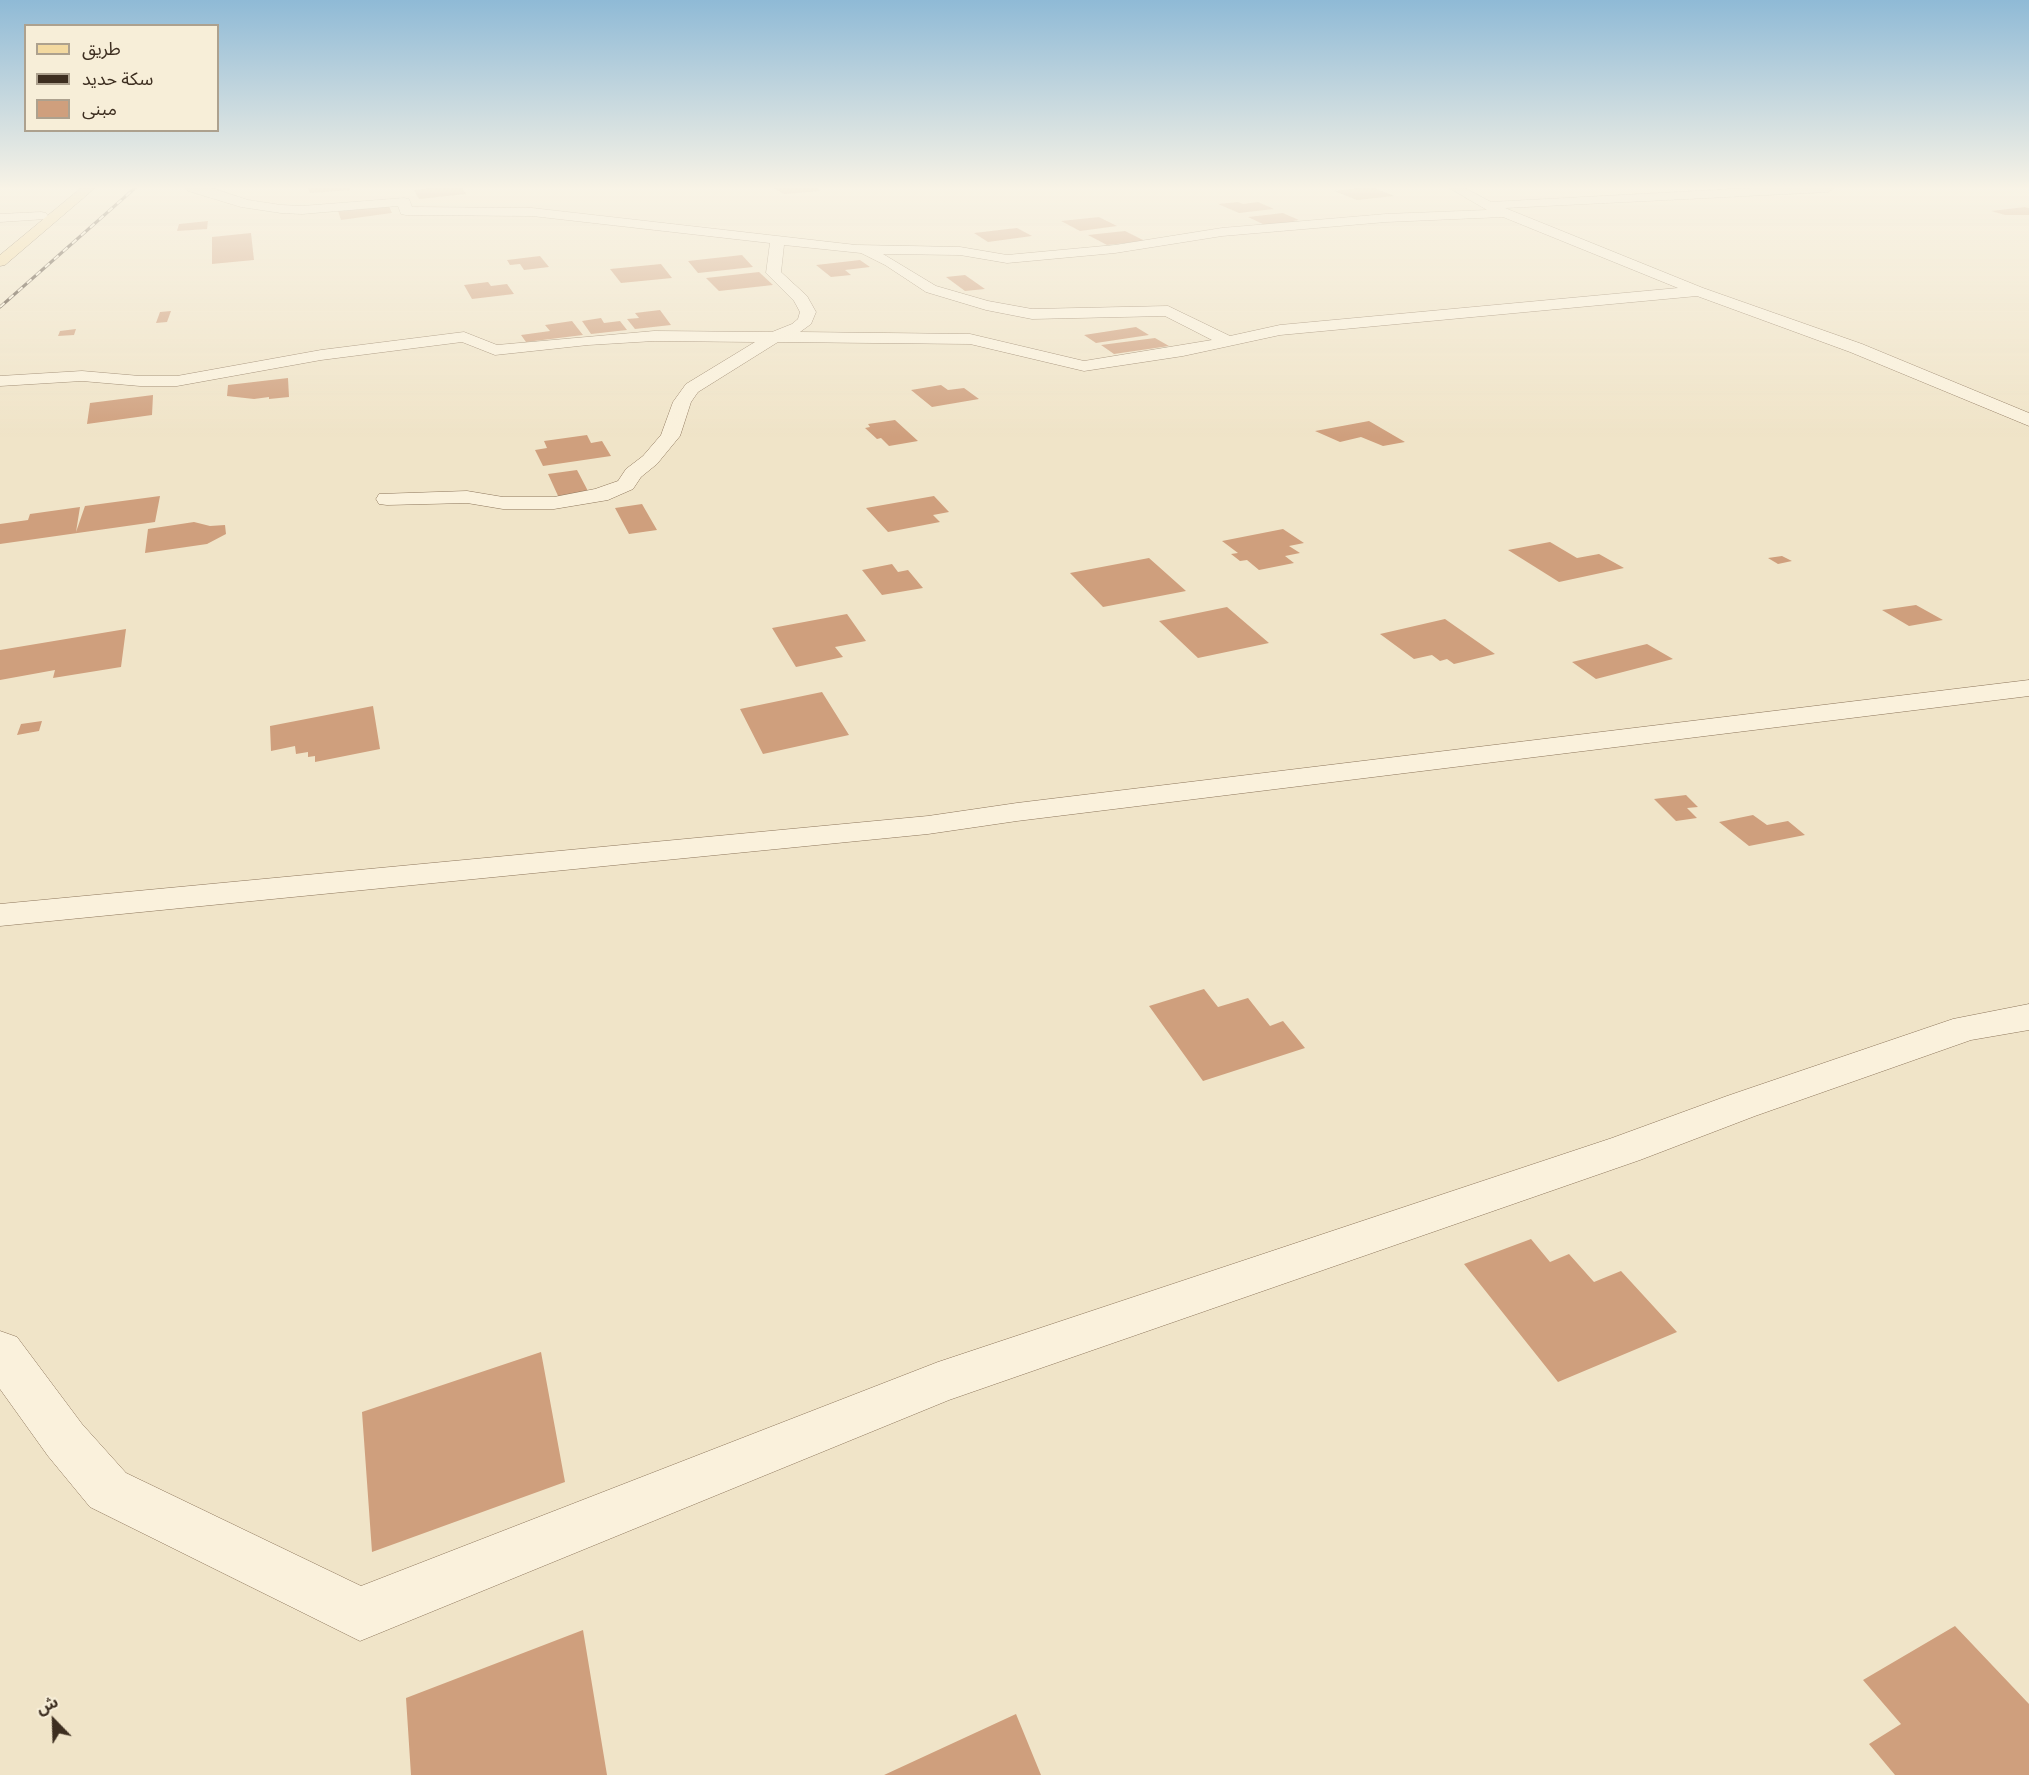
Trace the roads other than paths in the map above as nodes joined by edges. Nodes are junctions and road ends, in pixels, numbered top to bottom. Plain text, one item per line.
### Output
1 (773, 271) edge
2 (903, 271) edge
3 (1648, 271) edge
4 (1698, 291) junction
5 (776, 337) junction
6 (1228, 341) junction
7 (0, 381) edge
8 (2029, 420) edge
9 (387, 499) dead end
10 (2029, 688) edge
11 (0, 915) edge
12 (2029, 1017) edge
13 (0, 1351) edge

1 - 5 street
2 - 6 street
3 - 4 street
4 - 6 street
4 - 8 street
5 - 6 street
5 - 7 street
5 - 9 street
10 - 11 street
12 - 13 street

